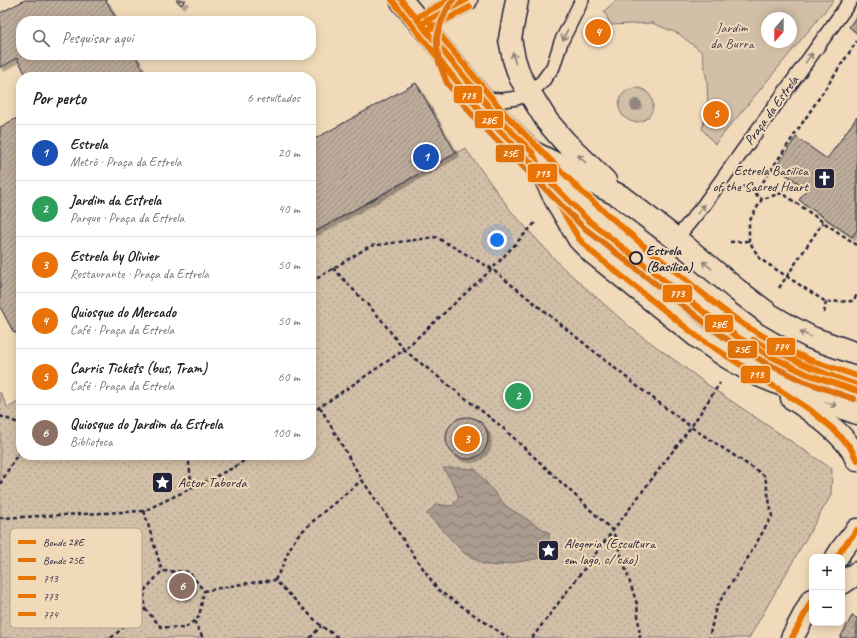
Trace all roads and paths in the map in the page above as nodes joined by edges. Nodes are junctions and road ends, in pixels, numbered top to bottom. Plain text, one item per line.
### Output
1 (401, 0) edge
2 (466, 0) edge
3 (517, 0) edge
4 (582, 0) edge
5 (851, 0) edge
6 (421, 24) junction
7 (857, 41) edge
8 (529, 93) junction
9 (483, 99) junction
10 (532, 152) junction
11 (741, 185) dead end
12 (755, 194) junction
13 (620, 196) junction
14 (762, 199) junction
15 (823, 222) junction
16 (535, 223) dead end
17 (676, 239) junction
18 (749, 241) junction
19 (730, 242) dead end
20 (857, 245) edge
21 (333, 268) junction
22 (492, 269) junction
23 (787, 276) junction
24 (316, 279) edge
25 (778, 289) dead end
26 (857, 295) edge
27 (826, 302) junction
28 (823, 318) dead end
29 (852, 348) edge
30 (404, 350) junction
31 (756, 374) junction
32 (724, 378) dead end
33 (857, 385) edge
34 (320, 407) junction
35 (316, 410) edge
36 (857, 414) edge
37 (0, 416) edge
38 (16, 422) edge
39 (691, 427) junction
40 (16, 457) edge
41 (189, 460) edge
42 (245, 460) edge
43 (857, 460) edge
44 (362, 480) junction
45 (0, 484) edge
46 (192, 488) junction
47 (144, 511) junction
48 (0, 518) edge
49 (857, 530) edge
50 (613, 531) junction
51 (839, 554) edge
52 (162, 571) junction
53 (857, 573) edge
54 (275, 580) junction
55 (845, 581) edge
56 (204, 591) junction
57 (809, 607) edge
58 (145, 610) junction
59 (142, 612) edge
60 (194, 621) junction
61 (321, 626) junction
62 (123, 628) edge
63 (111, 638) edge
64 (203, 638) edge
65 (310, 638) edge
66 (339, 638) edge
67 (508, 638) edge
68 (532, 638) edge
69 (640, 638) edge
70 (709, 638) edge
71 (792, 638) edge

1 - 6 main road
2 - 6 main road
8 -> 3 main road
4 -> 8 lane
17 -> 5 lane, Praça da Estrela
6 - 9 main road
7 - 12 path
8 - 9 lane
13 -> 8 main road
9 - 10 main road
10 - 13 main road
10 - 31 main road
10 - 33 lane
11 - 12 path
12 - 14 path
13 - 17 main road
14 - 15 path
14 - 18 path
15 - 20 path
15 - 23 path
16 - 22 path
29 -> 17 main road
18 - 19 path
18 - 23 path
21 - 22 path
21 - 24 path
21 - 30 path
22 - 30 path
22 - 39 path
23 - 25 path
23 - 27 path
26 - 27 path
27 - 28 path
30 - 34 path
30 - 50 path
31 -> 36 main road
31 - 43 main road
32 - 39 path
34 - 35 path
34 - 44 path
37 - 38 path
39 - 50 path
39 - 70 path
40 - 45 path
41 - 46 path
42 - 46 path
44 - 54 path
44 - 67 path
46 - 47 path
47 - 48 path
47 - 52 path
49 - 51 main road
50 - 68 path
50 - 69 path
52 - 56 path
52 - 58 path
53 - 55 main road
54 - 56 path
54 - 61 path
56 - 60 path
57 - 71 main road
58 - 59 path
58 - 60 path
60 - 64 path
61 - 65 path
61 - 66 path
62 - 63 path

